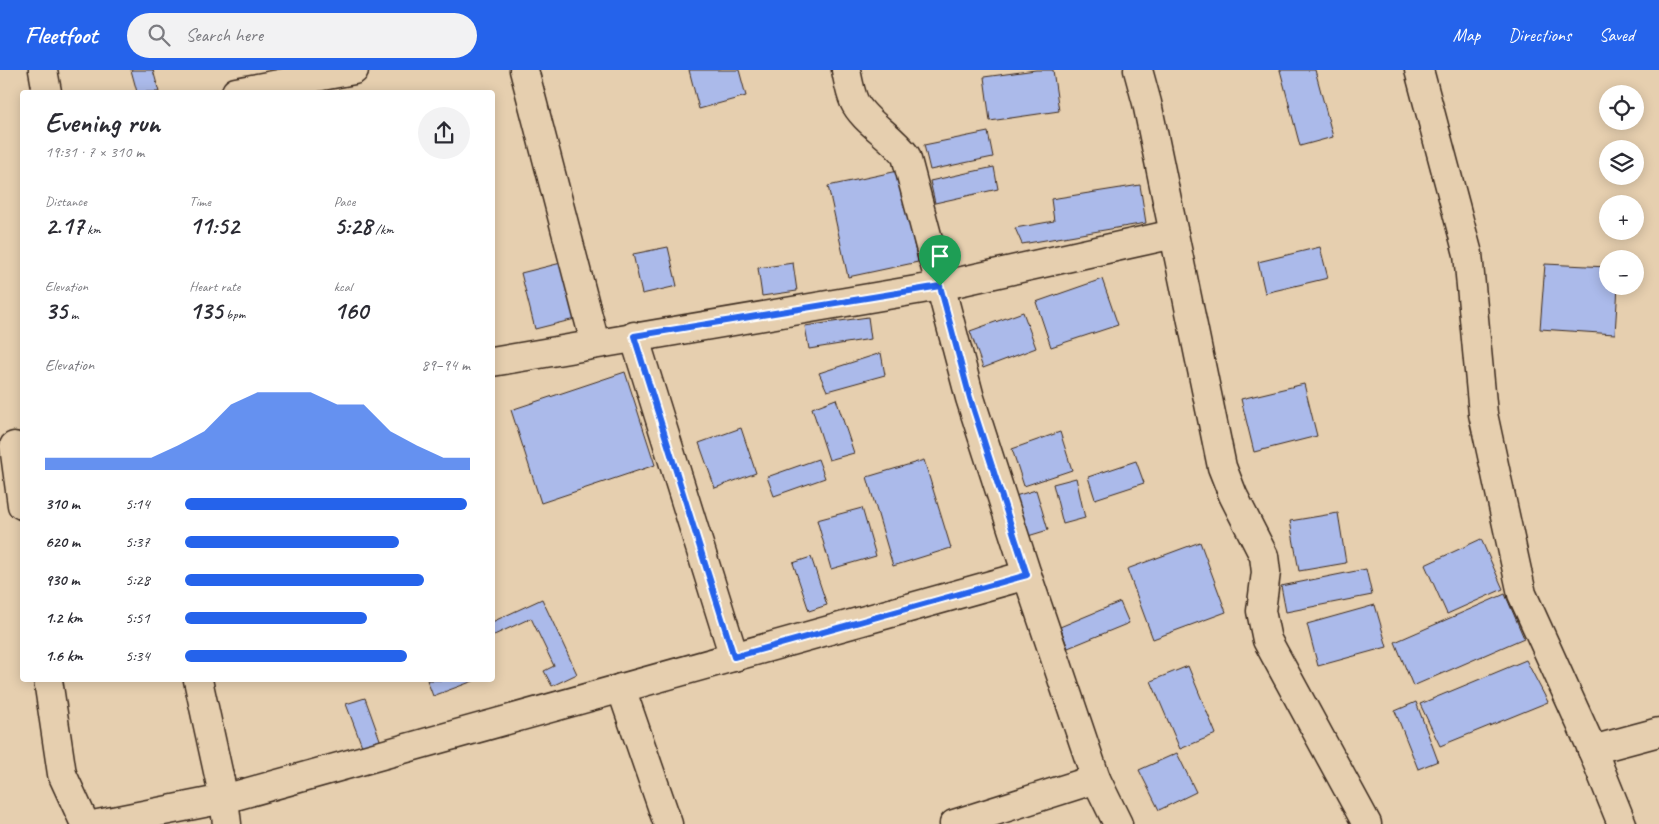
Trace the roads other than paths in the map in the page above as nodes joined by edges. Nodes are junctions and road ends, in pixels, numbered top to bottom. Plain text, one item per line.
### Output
1 (44, 70) edge
2 (354, 70) edge
3 (524, 70) edge
4 (846, 70) edge
5 (1138, 70) edge
6 (1420, 70) edge
7 (47, 90) edge
8 (247, 90) edge
9 (1174, 234) junction
10 (940, 286) junction
11 (634, 336) junction
12 (595, 343) junction
13 (495, 361) edge
14 (12, 447) edge
15 (20, 493) edge
16 (1027, 575) junction
17 (734, 657) junction
18 (48, 682) edge
19 (198, 682) edge
20 (621, 688) junction
21 (1659, 732) edge
22 (1592, 750) junction
23 (1096, 779) junction
24 (225, 812) edge
25 (84, 824) edge
26 (98, 824) edge
27 (668, 824) edge
28 (954, 824) edge
29 (1118, 824) edge
30 (1367, 824) edge
31 (1622, 824) edge

1 - 7 street
2 - 8 street
3 - 12 street
4 - 10 street
5 - 9 street
6 - 22 street
9 - 10 street
9 - 30 street
10 - 11 street
10 - 16 street
11 - 12 street
11 - 17 street
12 - 13 street
14 - 15 street
16 - 17 street
16 - 23 street
17 - 20 street
18 - 25 street
19 - 24 street
20 - 24 street
20 - 27 street
21 - 22 street
22 - 31 street
23 - 28 street
23 - 29 street
24 - 26 street

